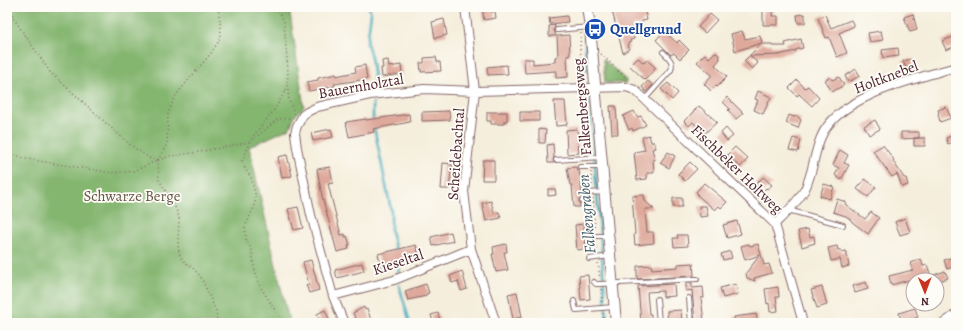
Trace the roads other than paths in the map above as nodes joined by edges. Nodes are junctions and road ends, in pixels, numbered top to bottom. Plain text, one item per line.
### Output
1 (466, 7) edge
2 (587, 7) edge
3 (590, 27) junction
4 (557, 30) dead end
5 (663, 52) dead end
6 (956, 67) edge
7 (595, 88) junction
8 (475, 91) junction
9 (645, 99) junction
10 (556, 160) dead end
11 (597, 162) junction
12 (580, 168) dead end
13 (599, 192) junction
14 (582, 202) dead end
15 (788, 210) junction
16 (775, 224) junction
17 (843, 225) dead end
18 (471, 249) junction
19 (605, 257) junction
20 (589, 259) dead end
21 (698, 279) dead end
22 (594, 282) dead end
23 (607, 283) junction
24 (332, 296) junction
25 (689, 298) dead end
26 (657, 299) dead end
27 (574, 302) dead end
28 (609, 307) junction
29 (956, 314) edge
30 (344, 323) edge
31 (496, 323) edge
32 (616, 323) edge
33 (659, 323) edge
34 (691, 323) edge
35 (803, 323) edge
36 (944, 323) edge

1 - 8 street, Scheidebachtal
2 - 3 street, Falkenbergsweg
3 - 4 lane
3 - 7 street, Falkenbergsweg
5 - 9 lane
6 - 15 street, Holtknebel
7 - 8 street, Bauernholztal
7 - 9 street, Fischbeker Holtweg
7 - 11 street, Falkenbergsweg
8 - 18 street, Scheidebachtal
8 - 24 street, Bauernholztal
9 - 16 street, Fischbeker Holtweg
10 - 11 lane
11 - 12 lane
11 - 13 street, Falkenbergsweg
13 - 14 lane
13 - 19 street, Falkenbergsweg
15 - 16 street, Holtknebel
15 - 17 lane
16 - 35 street, Fischbeker Holtweg
18 - 24 street, Kieseltal
18 - 31 street, Scheidebachtal
19 - 20 lane
19 - 23 street, Falkenbergsweg
21 - 23 lane
22 - 23 lane
23 - 28 street, Falkenbergsweg
24 - 30 street, Bauernholztal
25 - 34 lane
26 - 33 lane
27 - 28 lane
28 - 32 street, Falkenbergsweg
29 - 36 street

